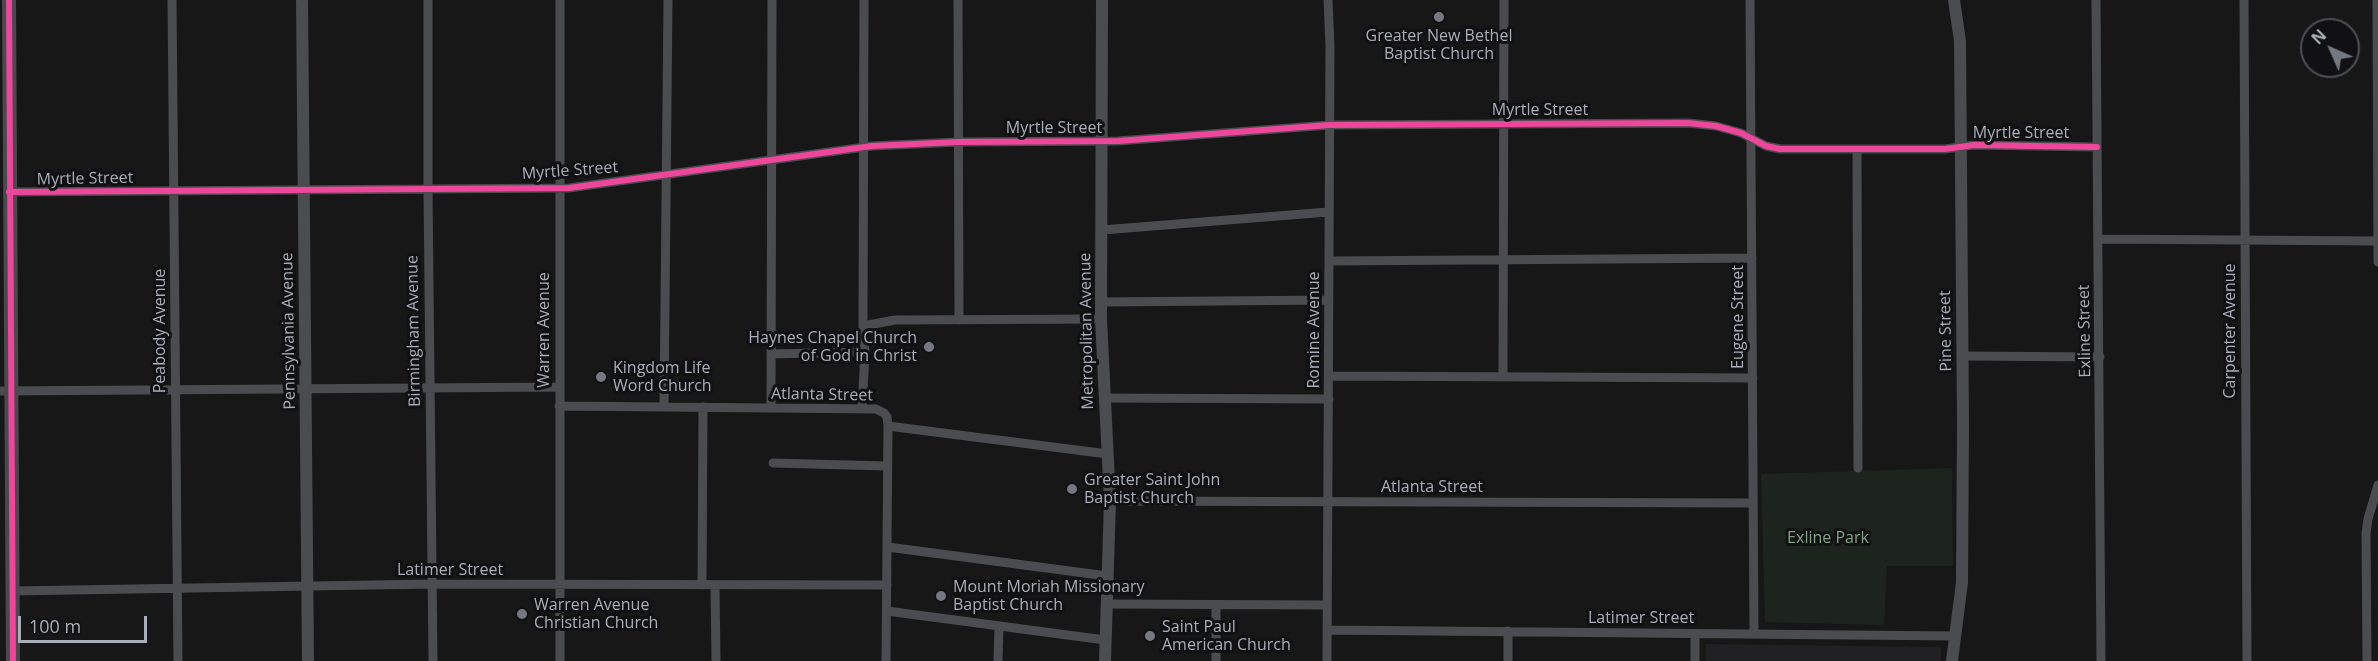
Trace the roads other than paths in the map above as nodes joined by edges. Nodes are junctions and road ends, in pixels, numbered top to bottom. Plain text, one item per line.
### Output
1 (9, 0) edge
2 (172, 0) edge
3 (302, 0) edge
4 (428, 0) edge
5 (560, 0) edge
6 (668, 0) edge
7 (772, 0) edge
8 (864, 0) edge
9 (958, 0) edge
10 (1102, 0) edge
11 (1328, 0) edge
12 (1504, 0) edge
13 (1750, 0) edge
14 (1954, 0) edge
15 (2096, 0) edge
16 (2244, 0) edge
17 (2377, 0) edge
18 (1503, 124) junction
19 (1329, 125) junction
20 (1752, 140) junction
21 (958, 142) junction
22 (1102, 142) junction
23 (863, 147) junction
24 (1959, 147) junction
25 (2097, 147) junction
26 (1857, 150) junction
27 (771, 160) junction
28 (665, 176) junction
29 (560, 188) junction
30 (428, 190) junction
31 (174, 191) junction
32 (9, 192) junction
33 (303, 192) junction
34 (1328, 212) junction
35 (1102, 230) junction
36 (2099, 239) junction
37 (2244, 239) junction
38 (2378, 241) edge
39 (1752, 258) junction
40 (1502, 259) junction
41 (1329, 261) junction
42 (2378, 262) edge
43 (1329, 300) junction
44 (1101, 302) junction
45 (1101, 319) junction
46 (959, 320) junction
47 (863, 326) junction
48 (865, 352) junction
49 (771, 354) junction
50 (1963, 356) junction
51 (2100, 357) junction
52 (1329, 376) junction
53 (1503, 377) junction
54 (1753, 378) junction
55 (558, 387) junction
56 (306, 388) junction
57 (430, 388) junction
58 (176, 389) junction
59 (5, 391) edge
60 (1104, 398) junction
61 (1329, 399) junction
62 (559, 406) junction
63 (664, 407) junction
64 (703, 408) junction
65 (771, 408) junction
66 (862, 409) junction
67 (888, 426) junction
68 (1108, 454) junction
69 (773, 463) dead end
70 (887, 466) junction
71 (1858, 468) dead end
72 (2378, 485) edge
73 (1110, 501) junction
74 (1327, 501) junction
75 (1753, 503) junction
76 (888, 547) junction
77 (1107, 576) junction
78 (433, 585) junction
79 (702, 585) junction
80 (715, 585) junction
81 (887, 585) junction
82 (307, 586) junction
83 (560, 586) junction
84 (177, 588) junction
85 (12, 591) junction
86 (1107, 604) junction
87 (1216, 605) junction
88 (1327, 605) junction
89 (887, 611) junction
90 (999, 626) junction
91 (1327, 630) junction
92 (1508, 631) junction
93 (1754, 633) junction
94 (1695, 634) junction
95 (1955, 636) junction
96 (1105, 640) junction
97 (13, 661) edge
98 (178, 661) edge
99 (308, 661) edge
100 (433, 661) edge
101 (560, 661) edge
102 (716, 661) edge
103 (886, 661) edge
104 (998, 661) edge
105 (1105, 661) edge
106 (1216, 661) edge
107 (1327, 661) edge
108 (1508, 661) edge
109 (1695, 661) edge
110 (1952, 661) edge
111 (2101, 661) edge
112 (2247, 661) edge
113 (2367, 661) edge

1 - 32 main road
2 - 31 street, Peabody Avenue
3 - 33 street, Pennsylvania Avenue
4 - 30 street, Birmingham Avenue
5 - 29 street, Warren Avenue
6 - 28 street
7 - 27 street
8 - 23 street
9 - 21 street
10 - 22 street, Metropolitan Avenue
11 - 19 street, Romine Avenue
12 - 18 street
13 - 20 street, Eugene Street
14 - 24 street, Pine Street
15 - 25 street, Exline Street
16 - 37 street, Carpenter Avenue
17 - 38 street
18 - 19 street, Myrtle Street
18 - 20 street, Myrtle Street
18 - 40 street
19 - 22 street, Myrtle Street
19 - 34 street, Romine Avenue
20 - 26 street, Myrtle Street
20 - 39 street, Eugene Street
21 - 22 street, Myrtle Street
21 - 23 street, Myrtle Street
21 - 46 street
22 - 35 street, Metropolitan Avenue
23 - 27 street, Myrtle Street
23 - 47 street
24 - 25 street, Myrtle Street
24 - 26 street, Myrtle Street
24 - 50 street, Pine Street
25 - 36 street, Exline Street
26 - 71 street
27 - 28 street, Myrtle Street
27 - 49 street
28 - 29 street, Myrtle Street
28 - 63 street
29 - 30 street, Myrtle Street
29 - 55 street, Warren Avenue
30 - 33 street, Myrtle Street
30 - 57 street, Birmingham Avenue
31 - 32 street, Myrtle Street
31 - 33 street, Myrtle Street
31 - 58 street, Peabody Avenue
32 - 59 main road
33 - 56 street, Pennsylvania Avenue
34 - 35 street
34 - 41 street, Romine Avenue
35 - 44 street, Metropolitan Avenue
36 - 37 street
36 - 51 street, Exline Street
37 - 38 street
37 - 112 street, Carpenter Avenue
38 - 42 street
39 - 40 street
39 - 54 street, Eugene Street
40 - 41 street
40 - 53 street
41 - 43 street, Romine Avenue
43 - 44 street
43 - 52 street, Romine Avenue
44 - 45 street, Metropolitan Avenue
45 - 46 street
45 - 60 street, Metropolitan Avenue
46 - 47 street
47 - 48 street
48 - 49 street
48 - 66 street
49 - 65 street
50 - 51 street
50 - 95 street, Pine Street
51 - 111 street, Exline Street
52 - 53 street
52 - 61 street, Romine Avenue
53 - 54 street
54 - 75 street, Eugene Street
55 - 57 street
55 - 62 street, Warren Avenue
56 - 57 street
56 - 58 street
56 - 82 street, Pennsylvania Avenue
57 - 78 street, Birmingham Avenue
58 - 59 street
58 - 84 street, Peabody Avenue
59 - 85 main road
60 - 61 street
60 - 68 street, Metropolitan Avenue
61 - 74 street, Romine Avenue
62 - 63 street, Atlanta Street
62 - 83 street, Warren Avenue
63 - 64 street, Atlanta Street
64 - 65 street, Atlanta Street
64 - 79 street
65 - 66 street, Atlanta Street
66 - 67 street, Atlanta Street
67 - 68 street
67 - 70 street
68 - 73 street, Metropolitan Avenue
69 - 70 street
70 - 76 street
72 - 113 street
73 - 74 street, Atlanta Street
73 - 77 street, Metropolitan Avenue
74 - 75 street, Atlanta Street
74 - 88 street, Romine Avenue
75 - 93 street, Eugene Street
76 - 77 street
76 - 81 street
77 - 86 street, Metropolitan Avenue
78 - 82 street, Latimer Street
78 - 83 street, Latimer Street
78 - 100 street, Birmingham Avenue
79 - 80 street, Latimer Street
79 - 83 street, Latimer Street
80 - 81 street, Latimer Street
80 - 102 street
81 - 89 street
82 - 84 street, Latimer Street
82 - 99 street, Pennsylvania Avenue
83 - 101 street, Warren Avenue
84 - 85 street, Latimer Street
84 - 98 street, Peabody Avenue
85 - 97 main road
86 - 87 street
86 - 96 street, Metropolitan Avenue
87 - 88 street
87 - 106 street
88 - 91 street, Romine Avenue
89 - 90 street
89 - 103 street
90 - 96 street
90 - 104 street
91 - 92 street, Latimer Street
91 - 107 street, Romine Avenue
92 - 94 street, Latimer Street
92 - 108 street
93 - 94 street, Latimer Street
93 - 95 street, Latimer Street
94 - 109 street
95 - 110 street, Pine Street
96 - 105 street, Metropolitan Avenue

